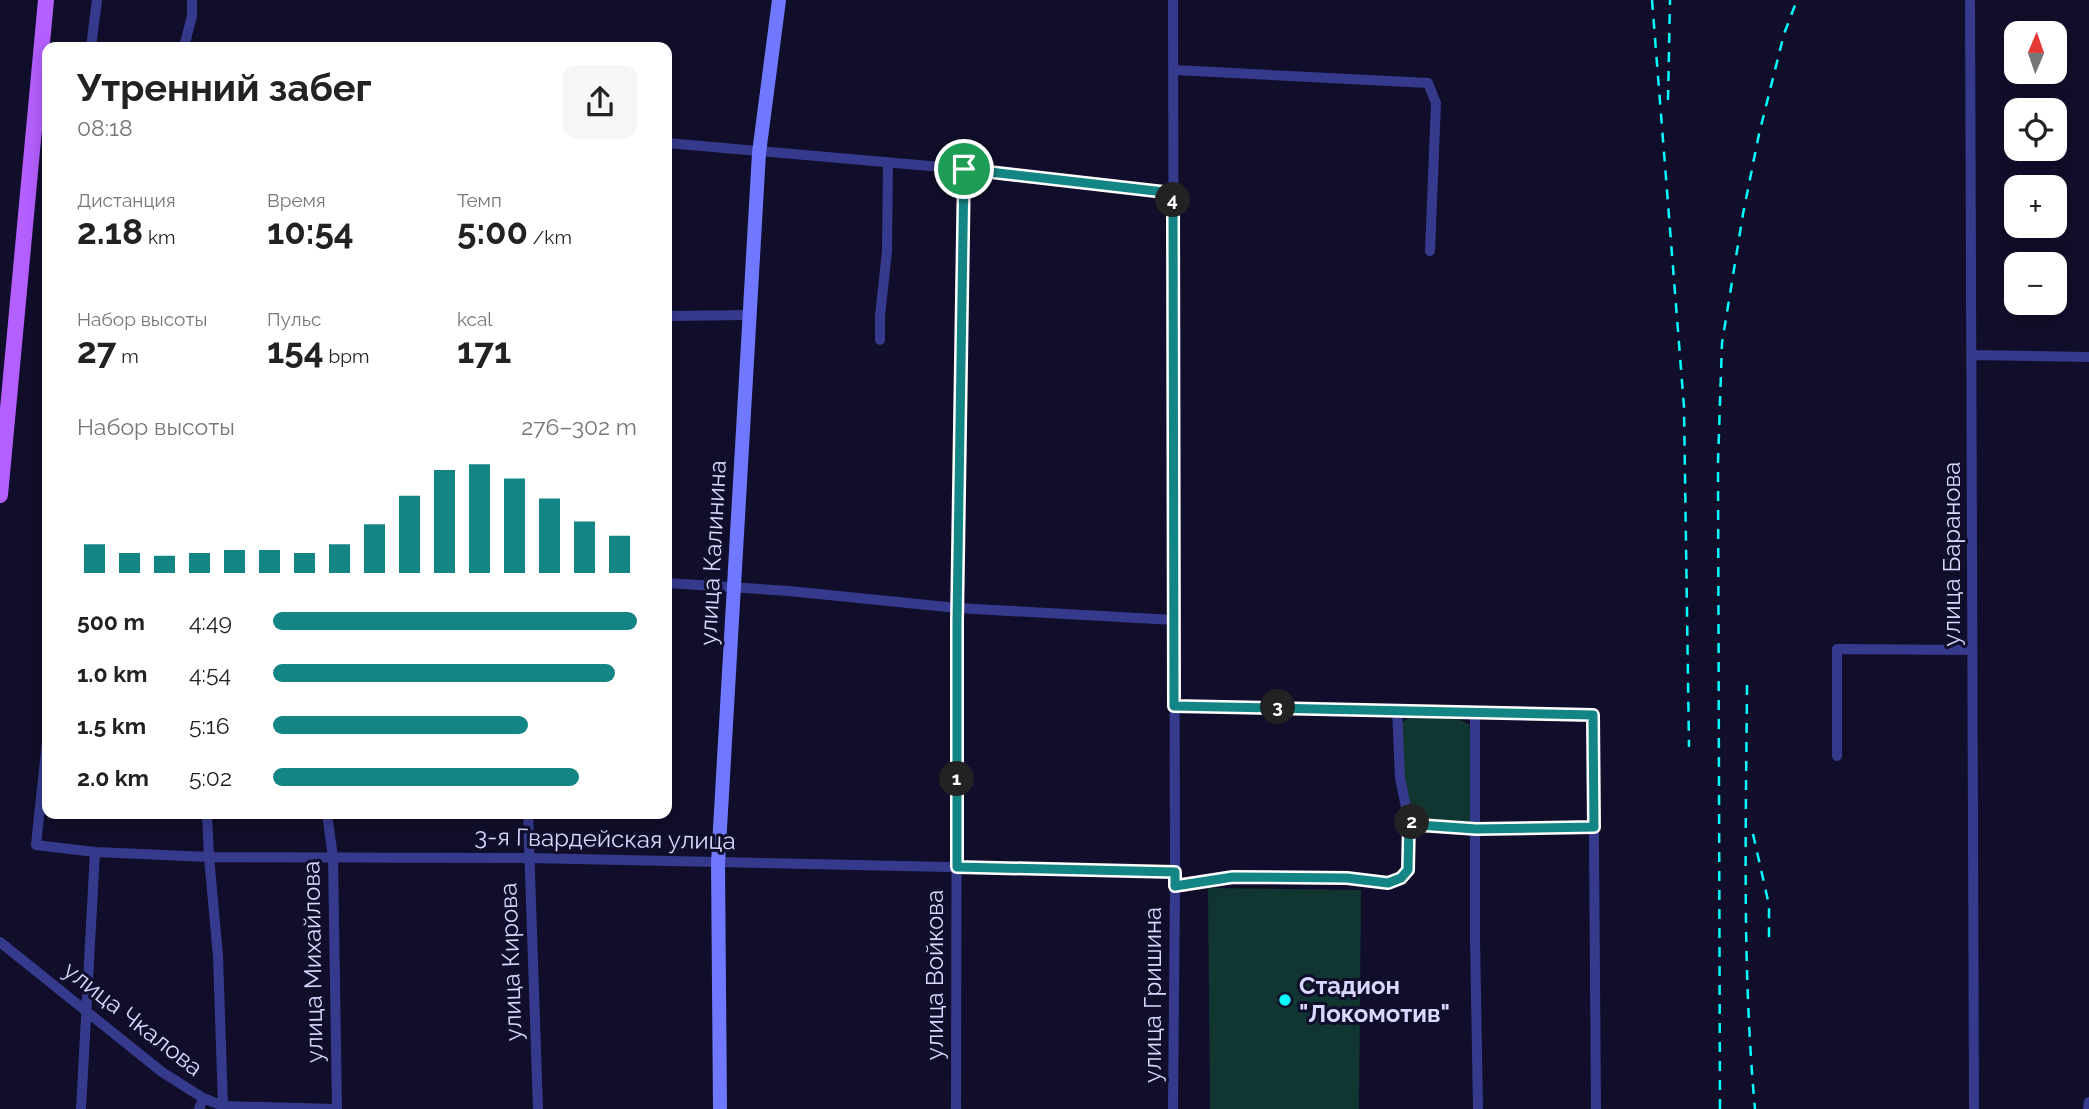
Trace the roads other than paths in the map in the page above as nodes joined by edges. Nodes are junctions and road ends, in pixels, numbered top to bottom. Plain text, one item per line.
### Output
1 (46, 0) edge
2 (97, 0) edge
3 (192, 0) edge
4 (779, 0) edge
5 (1173, 0) edge
6 (1970, 0) edge
7 (44, 42) edge
8 (92, 42) edge
9 (185, 42) edge
10 (1174, 70) junction
11 (42, 93) edge
12 (672, 144) edge
13 (759, 153) junction
14 (888, 162) junction
15 (964, 169) junction
16 (1173, 193) junction
17 (1430, 251) dead end
18 (750, 315) junction
19 (672, 316) edge
20 (880, 340) dead end
21 (1973, 355) junction
22 (2089, 357) edge
23 (0, 495) edge
24 (672, 583) edge
25 (735, 589) junction
26 (957, 608) junction
27 (1174, 620) junction
28 (1972, 650) junction
29 (1174, 706) junction
30 (1397, 709) junction
31 (1475, 712) junction
32 (1837, 756) dead end
33 (42, 788) edge
34 (207, 819) edge
35 (328, 819) edge
36 (528, 819) edge
37 (1409, 822) junction
38 (1594, 827) junction
39 (1476, 829) junction
40 (95, 852) junction
41 (209, 857) junction
42 (333, 857) junction
43 (529, 858) junction
44 (719, 863) junction
45 (957, 867) junction
46 (1175, 872) junction
47 (1175, 886) junction
48 (0, 942) edge
49 (88, 1013) junction
50 (203, 1098) junction
51 (2089, 1102) edge
52 (223, 1105) junction
53 (81, 1109) edge
54 (199, 1109) edge
55 (335, 1109) edge
56 (538, 1109) edge
57 (720, 1109) edge
58 (956, 1109) edge
59 (1173, 1109) edge
60 (1478, 1109) edge
61 (1596, 1109) edge
62 (1974, 1109) edge
63 (2088, 1109) edge

1 - 7 main road
2 - 8 street
3 - 9 street
4 - 13 street, улица Калинина
5 - 10 street, улица Гришина
6 - 21 street, улица Баранова
10 - 16 street, улица Гришина
10 - 17 street
11 - 23 main road
12 - 13 street
13 - 14 street
13 - 18 street, улица Калинина
14 - 15 street
14 - 20 street
15 - 16 street
15 - 26 street, улица Войкова
16 - 27 street, улица Гришина
18 - 19 street
18 - 25 street, улица Калинина
21 - 22 street
21 - 28 street, улица Баранова
24 - 25 street
25 - 26 street
25 - 44 street, улица Калинина
26 - 27 street
26 - 45 street, улица Войкова
27 - 29 street, улица Гришина
28 - 32 street
28 - 62 street, улица Баранова
29 - 30 street
29 - 46 street, улица Гришина
30 - 31 street
30 - 37 street
31 - 38 street
31 - 39 street
33 - 40 street, 3-я Гвардейская улица
34 - 41 street
35 - 42 street, улица Михайлова
36 - 43 street, улица Кирова
37 - 39 street
37 - 47 street
38 - 39 street
38 - 61 street
39 - 60 street
40 - 41 street, 3-я Гвардейская улица
40 - 49 street
41 - 42 street, 3-я Гвардейская улица
41 - 52 street
42 - 43 street, 3-я Гвардейская улица
42 - 55 street, улица Михайлова
43 - 44 street, 3-я Гвардейская улица
43 - 56 street, улица Кирова
44 - 45 street, 3-я Гвардейская улица
44 - 57 street, улица Калинина
45 - 46 street, 3-я Гвардейская улица
45 - 58 street, улица Войкова
46 - 47 street, улица Гришина
47 - 59 street, улица Гришина
48 - 49 street, улица Чкалова
49 - 50 street, улица Чкалова
49 - 53 street
50 - 52 street, улица Чкалова
50 - 54 street
51 - 63 street
52 - 55 street, улица Чкалова

